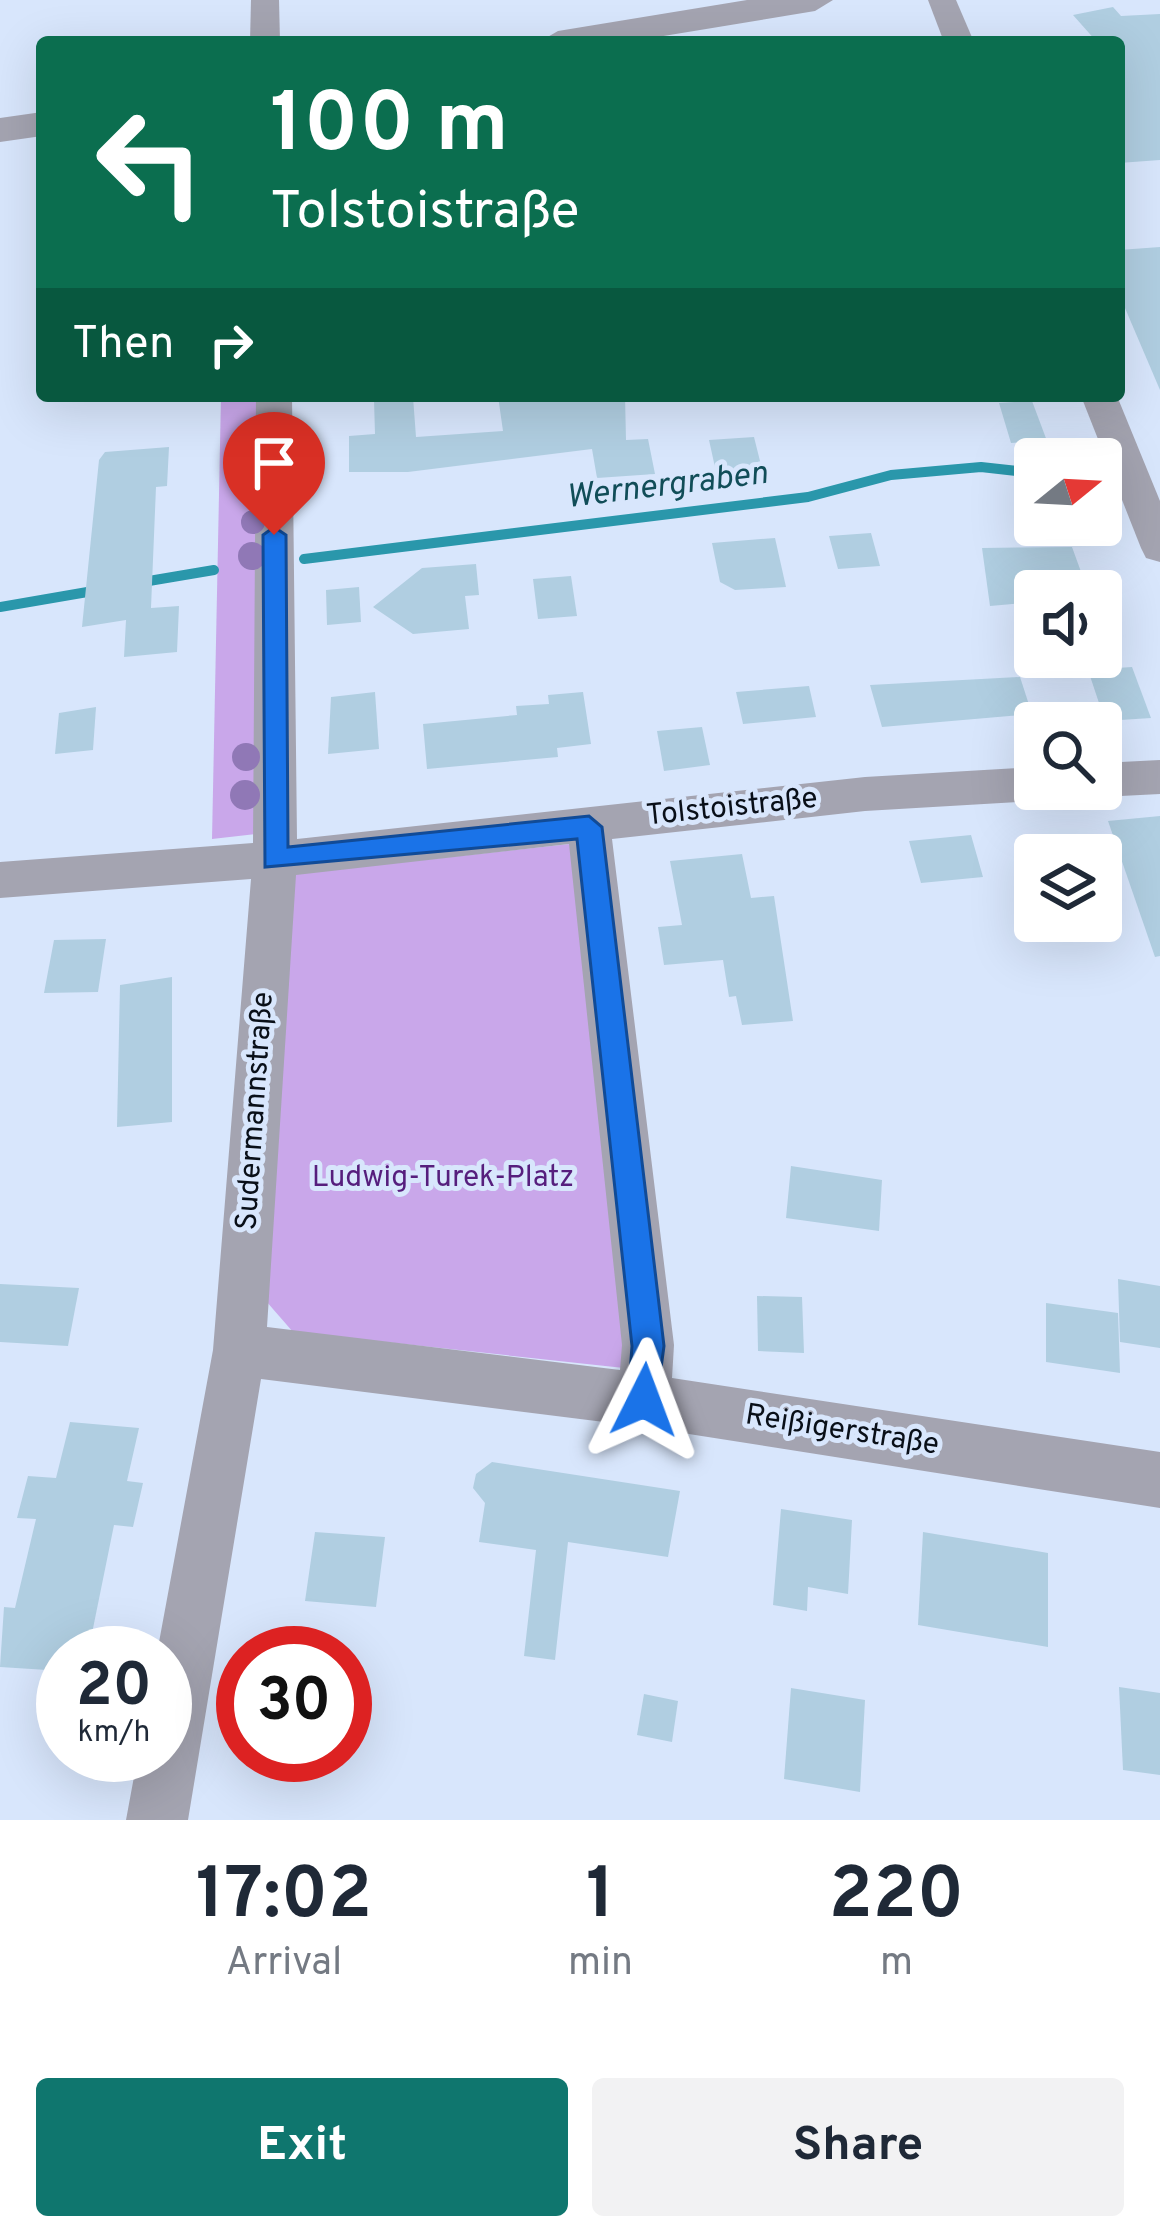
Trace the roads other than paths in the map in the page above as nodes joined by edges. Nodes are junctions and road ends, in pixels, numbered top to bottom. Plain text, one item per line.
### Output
1 (266, 0) edge
2 (815, 0) edge
3 (942, 0) edge
4 (265, 36) edge
5 (595, 36) edge
6 (957, 36) edge
7 (36, 125) edge
8 (0, 130) edge
9 (274, 402) edge
10 (1101, 402) edge
11 (1160, 548) edge
12 (1160, 777) edge
13 (1122, 779) edge
14 (1014, 785) edge
15 (589, 827) junction
16 (274, 859) junction
17 (0, 880) edge
18 (239, 1350) junction
19 (644, 1400) junction
20 (1160, 1480) edge
21 (158, 1820) edge

1 - 4 street
2 - 5 street
3 - 6 street
7 - 8 street
9 - 16 street, Sudermannstraße
10 - 11 street
12 - 13 street
14 - 15 street, Tolstoistraße
15 - 16 street, Tolstoistraße
15 - 19 street
16 - 17 street, Tolstoistraße
16 - 18 street, Sudermannstraße
18 - 19 street, Reißigerstraße
18 - 21 street, Sudermannstraße
19 - 20 street, Reißigerstraße

